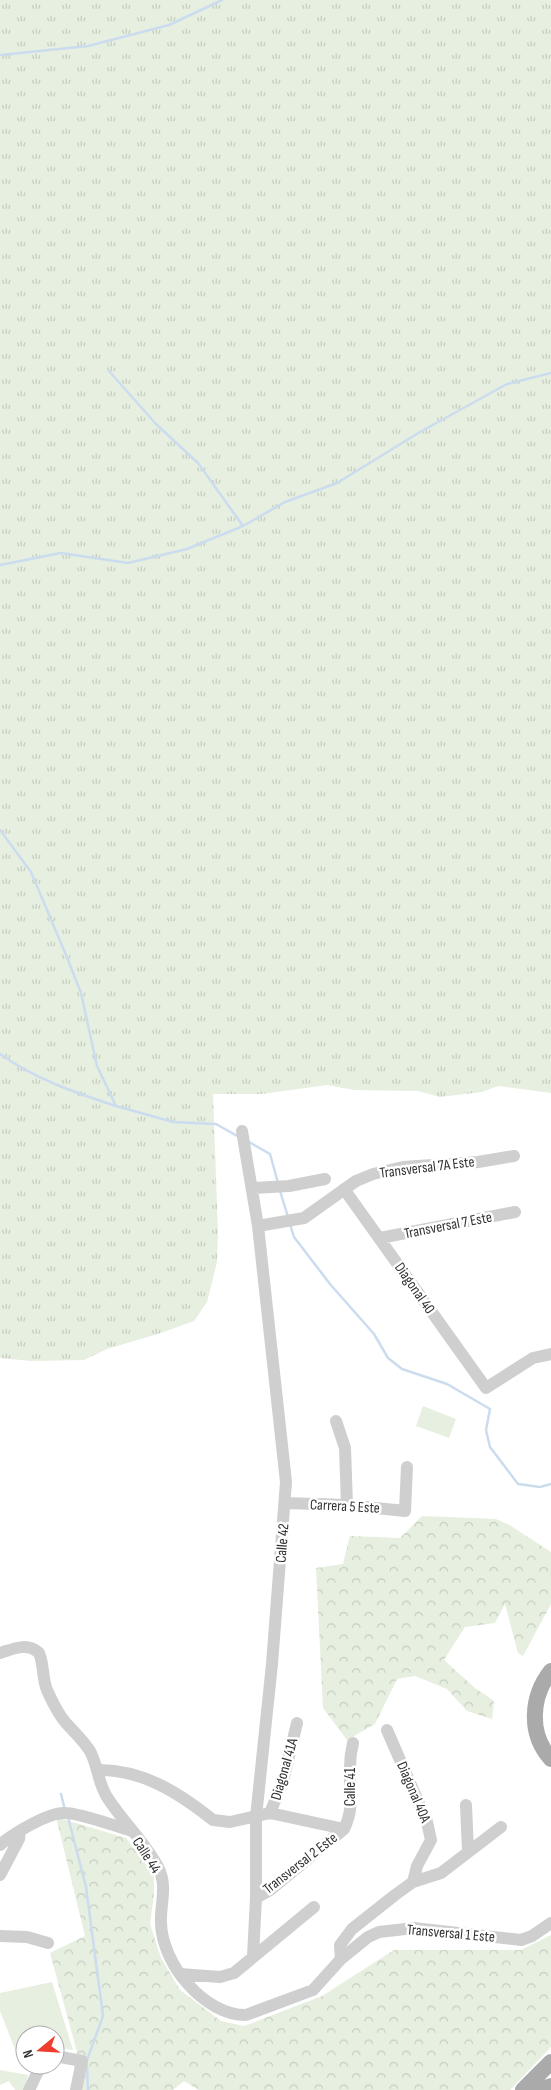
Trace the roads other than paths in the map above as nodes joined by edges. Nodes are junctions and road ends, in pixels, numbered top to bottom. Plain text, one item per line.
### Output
1 (242, 1131) dead end
2 (514, 1156) dead end
3 (325, 1179) dead end
4 (252, 1188) junction
5 (344, 1189) junction
6 (515, 1212) dead end
7 (258, 1226) junction
8 (380, 1238) junction
9 (551, 1354) edge
10 (336, 1421) dead end
11 (407, 1467) dead end
12 (285, 1503) junction
13 (347, 1505) junction
14 (0, 1653) edge
15 (551, 1671) edge
16 (297, 1724) dead end
17 (387, 1730) dead end
18 (352, 1744) dead end
19 (551, 1758) edge
20 (262, 1769) junction
21 (97, 1770) junction
22 (283, 1781) junction
23 (466, 1805) dead end
24 (270, 1814) junction
25 (256, 1817) junction
26 (501, 1827) dead end
27 (344, 1829) junction
28 (20, 1831) junction
29 (132, 1831) junction
30 (0, 1845) edge
31 (468, 1852) junction
32 (0, 1875) edge
33 (413, 1882) junction
34 (256, 1898) junction
35 (314, 1907) dead end
36 (551, 1923) edge
37 (0, 1925) edge
38 (0, 1936) edge
39 (48, 1943) dead end
40 (253, 1956) junction
41 (341, 1959) junction
42 (180, 1974) junction
43 (65, 2058) edge
44 (551, 2062) edge
45 (36, 2075) edge
46 (551, 2086) edge
47 (29, 2090) edge
48 (76, 2090) edge
49 (523, 2090) edge
50 (539, 2090) edge

1 - 4 street, Calle 42
2 - 5 street, Transversal 7A Este
3 - 4 street
4 - 7 street, Calle 42
5 - 7 street, Transversal 7A Este
5 - 8 street, Diagonal 40
6 - 8 street, Transversal 7 Este
7 - 12 street, Calle 42
8 - 9 street, Diagonal 40
10 - 13 street
11 - 13 street, Carrera 5 Este
12 - 13 street, Carrera 5 Este
12 - 20 street, Calle 42
14 - 21 street, Calle 44
15 - 19 main road
16 - 22 street, Diagonal 41A
17 - 33 street, Diagonal 40A
18 - 27 street, Calle 41
20 - 22 street
20 - 25 street, Calle 42
21 - 25 street
21 - 29 street, Calle 44
22 - 24 street, Diagonal 41A
23 - 31 street
24 - 25 street
24 - 27 street
25 - 34 street, Calle 42
26 - 31 street
27 - 34 street, Transversal 2 Este
28 - 29 street
28 - 30 street
28 - 32 street
29 - 42 street, Calle 44
31 - 33 street
33 - 41 street
34 - 40 street, Calle 42
35 - 40 street
36 - 41 street, Transversal 1 Este
37 - 38 street
38 - 39 street
40 - 42 street
41 - 42 street, Transversal 1 Este
43 - 48 street
44 - 49 main road
45 - 47 street
46 - 50 main road

